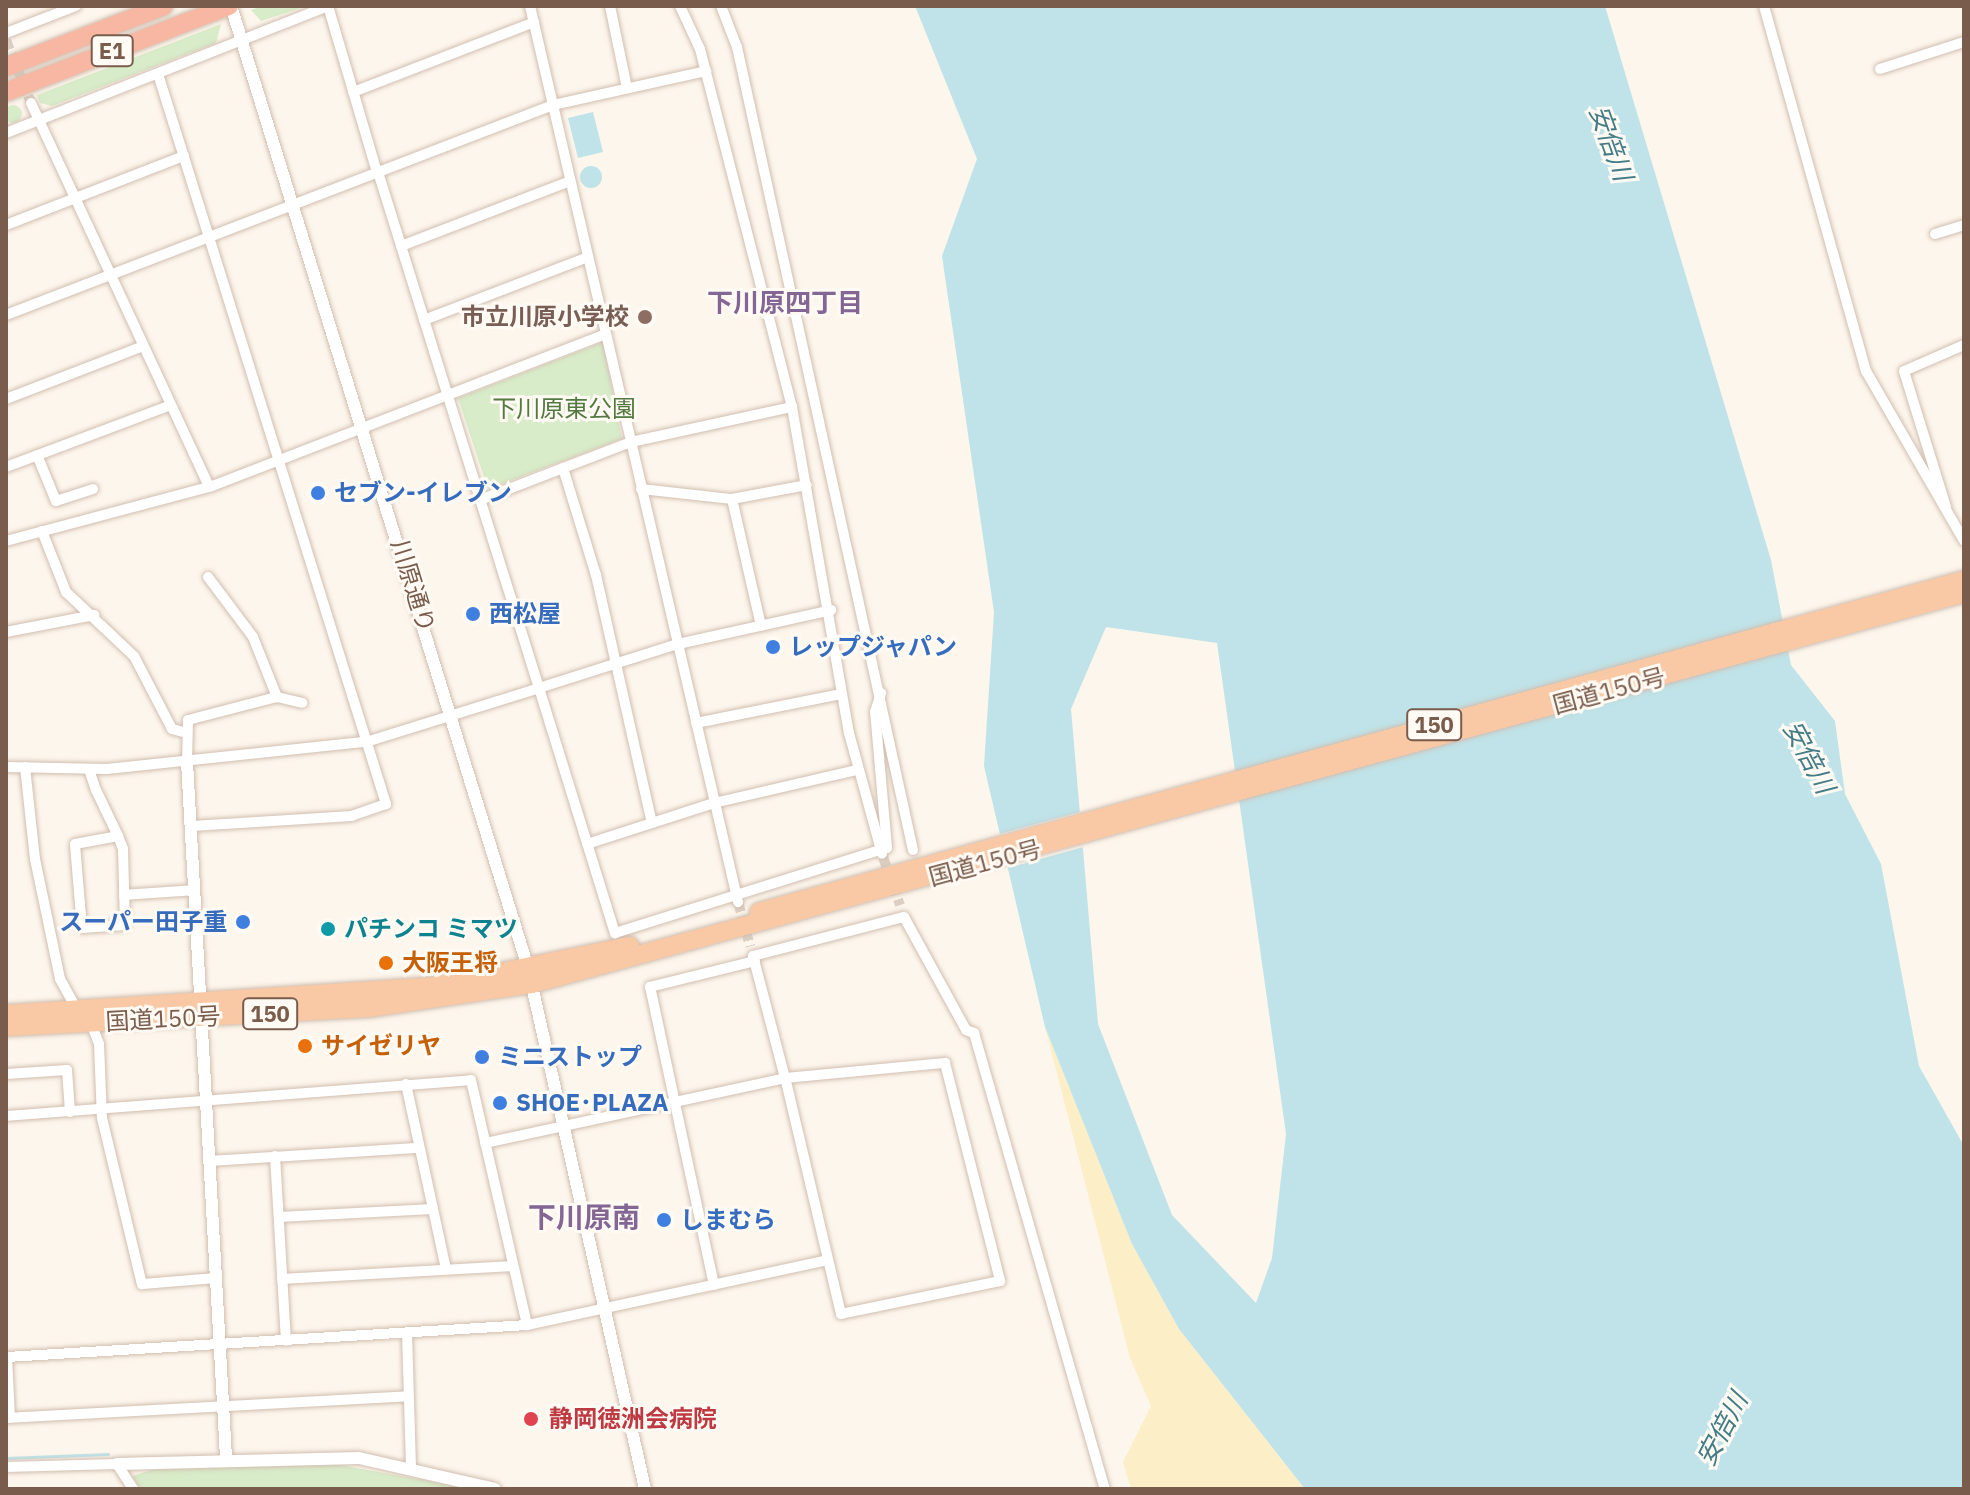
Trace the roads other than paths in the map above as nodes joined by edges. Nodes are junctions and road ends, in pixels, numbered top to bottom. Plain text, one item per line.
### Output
1 (76, 6) edge
2 (164, 6) edge
3 (328, 6) edge
4 (530, 6) edge
5 (610, 6) edge
6 (680, 6) edge
7 (721, 6) edge
8 (1764, 6) edge
9 (226, 7) edge
10 (534, 22) junction
11 (6, 33) edge
12 (242, 40) junction
13 (1964, 42) edge
14 (6, 67) edge
15 (1880, 69) dead end
16 (706, 71) junction
17 (158, 74) junction
18 (627, 88) junction
19 (6, 92) edge
20 (353, 92) junction
21 (31, 103) tunnel mouth
22 (553, 105) junction
23 (39, 120) junction
24 (6, 133) edge
25 (184, 156) junction
26 (378, 172) junction
27 (570, 181) junction
28 (74, 199) junction
29 (293, 204) junction
30 (6, 225) edge
31 (1964, 225) edge
32 (1935, 234) dead end
33 (208, 237) junction
34 (401, 246) junction
35 (588, 257) junction
36 (110, 275) junction
37 (6, 315) edge
38 (424, 320) junction
39 (605, 334) junction
40 (1964, 345) edge
41 (143, 346) junction
42 (448, 395) junction
43 (6, 399) edge
44 (171, 405) junction
45 (792, 407) junction
46 (363, 428) junction
47 (631, 442) junction
48 (37, 455) junction
49 (278, 461) junction
50 (6, 467) edge
51 (563, 468) junction
52 (807, 485) junction
53 (209, 487) junction
54 (93, 489) dead end
55 (641, 489) junction
56 (732, 499) junction
57 (480, 500) junction
58 (1945, 509) junction
59 (42, 531) junction
60 (6, 541) edge
61 (1964, 541) edge
62 (208, 577) dead end
63 (1964, 578) edge
64 (1954, 592) edge
65 (831, 610) junction
66 (94, 615) junction
67 (761, 626) junction
68 (6, 632) edge
69 (678, 644) junction
70 (616, 664) junction
71 (539, 688) junction
72 (881, 693) junction
73 (841, 694) junction
74 (277, 697) junction
75 (302, 703) dead end
76 (453, 715) junction
77 (696, 723) junction
78 (183, 732) junction
79 (366, 742) junction
80 (187, 762) junction
81 (6, 767) edge
82 (25, 767) junction
83 (89, 769) junction
84 (857, 770) junction
85 (714, 803) junction
86 (652, 823) junction
87 (192, 826) junction
88 (118, 836) junction
89 (587, 844) junction
90 (913, 850) dead end
91 (882, 854) junction
92 (195, 890) junction
93 (124, 895) junction
94 (737, 898) junction
95 (900, 905) tunnel mouth
96 (904, 917) junction
97 (753, 954) junction
98 (530, 976) junction
99 (203, 1010) junction
100 (6, 1014) edge
101 (84, 1017) junction
102 (6, 1027) edge
103 (6, 1074) edge
104 (785, 1078) junction
105 (406, 1084) junction
106 (207, 1096) junction
107 (675, 1102) junction
108 (102, 1110) junction
109 (70, 1112) junction
110 (6, 1116) edge
111 (567, 1125) junction
112 (485, 1143) junction
113 (419, 1148) junction
114 (275, 1156) junction
115 (210, 1161) junction
116 (433, 1209) junction
117 (279, 1217) junction
118 (827, 1260) junction
119 (513, 1266) junction
120 (446, 1269) junction
121 (217, 1278) junction
122 (282, 1279) junction
123 (714, 1285) junction
124 (606, 1310) junction
125 (527, 1325) junction
126 (407, 1333) junction
127 (286, 1341) junction
128 (220, 1345) junction
129 (408, 1396) junction
130 (224, 1406) junction
131 (8, 1418) edge
132 (226, 1458) junction
133 (117, 1464) junction
134 (411, 1465) junction
135 (6, 1467) edge
136 (133, 1489) edge
137 (495, 1489) edge
138 (645, 1489) edge
139 (1105, 1489) edge

1 - 11 street
2 - 14 highway, E1
3 - 12 street
3 - 20 street
4 - 10 street
5 - 18 street
6 - 16 street
7 - 72 street
8 - 58 street
9 - 12 street, 川原通り
9 - 19 highway, E1
10 - 20 street
10 - 22 street
12 - 17 street
12 - 29 street, 川原通り
13 - 15 street
16 - 18 street
16 - 45 street
17 - 23 street
17 - 25 street
18 - 22 street
20 - 26 street
21 - 23 street
22 - 26 street
22 - 27 street
23 - 24 street
23 - 28 street
25 - 28 street
25 - 33 street
26 - 29 street
26 - 34 street
27 - 34 street
27 - 35 street
28 - 30 street
28 - 36 street
29 - 33 street
29 - 46 street, 川原通り
31 - 32 street
33 - 36 street
33 - 49 street
34 - 38 street
35 - 38 street
35 - 39 street
36 - 37 street
36 - 41 street
38 - 42 street
39 - 42 street
39 - 47 street
40 - 58 street
41 - 43 street
41 - 44 street
42 - 46 street
42 - 57 street
44 - 48 street
44 - 53 street
45 - 47 street
45 - 52 street
46 - 49 street
46 - 76 street, 川原通り
47 - 51 street
47 - 55 street
48 - 50 street
48 - 54 street
49 - 53 street
49 - 79 street
51 - 57 street
51 - 70 street
52 - 56 street
52 - 65 street
53 - 59 street
55 - 56 street
55 - 69 street
56 - 67 street
57 - 71 street
58 - 61 street
59 - 60 street
59 - 66 street
62 - 74 street
63 - 64 highway, 国道150号 / 150
64 - 98 highway, 国道150号 / 150
65 - 67 street
65 - 73 street
66 - 68 street
66 - 78 street
67 - 69 street
69 - 70 street
69 - 77 street
70 - 71 street
70 - 86 street
71 - 76 street
71 - 89 street
72 - 90 street
72 - 91 street
73 - 77 street
73 - 84 street
74 - 75 street
74 - 78 street
76 - 79 street
76 - 98 street, 川原通り
77 - 85 street
78 - 80 street
79 - 80 street
79 - 87 street
80 - 83 street
80 - 87 street
81 - 82 street
82 - 83 street
82 - 101 street
83 - 88 street
84 - 85 street
84 - 91 street
85 - 86 street
85 - 94 street
86 - 89 street
87 - 92 street
88 - 93 street
88 - 93 street
89 - 94 street
91 - 94 street
92 - 93 street
92 - 99 street
95 - 96 street
96 - 97 street
96 - 139 street
97 - 104 street
97 - 107 street
98 - 99 highway, 国道150号 / 150
98 - 111 street, 川原通り
99 - 101 highway, 国道150号 / 150
99 - 106 street
100 - 101 highway, 国道150号 / 150
101 - 102 highway, 国道150号 / 150
101 - 108 street
103 - 109 street
104 - 107 street
104 - 118 street
104 - 118 street
105 - 106 street
105 - 112 street
105 - 113 street
106 - 108 street
106 - 115 street
107 - 111 street
107 - 123 street
108 - 109 street
108 - 121 street
109 - 110 street
111 - 112 street
111 - 124 street, 川原通り
112 - 119 street
113 - 114 street
113 - 116 street
114 - 115 street
114 - 117 street
115 - 121 street
116 - 117 street
116 - 120 street
117 - 122 street
118 - 123 street
119 - 120 street
119 - 125 street
120 - 122 street
121 - 128 street
122 - 127 street
123 - 124 street
124 - 125 street
124 - 138 street, 川原通り
125 - 126 street
126 - 127 street
126 - 129 street
127 - 128 street
128 - 130 street
128 - 131 street
129 - 130 street
129 - 134 street
130 - 131 street
130 - 132 street
132 - 133 street
132 - 134 street
133 - 135 street
133 - 136 street
134 - 137 street

